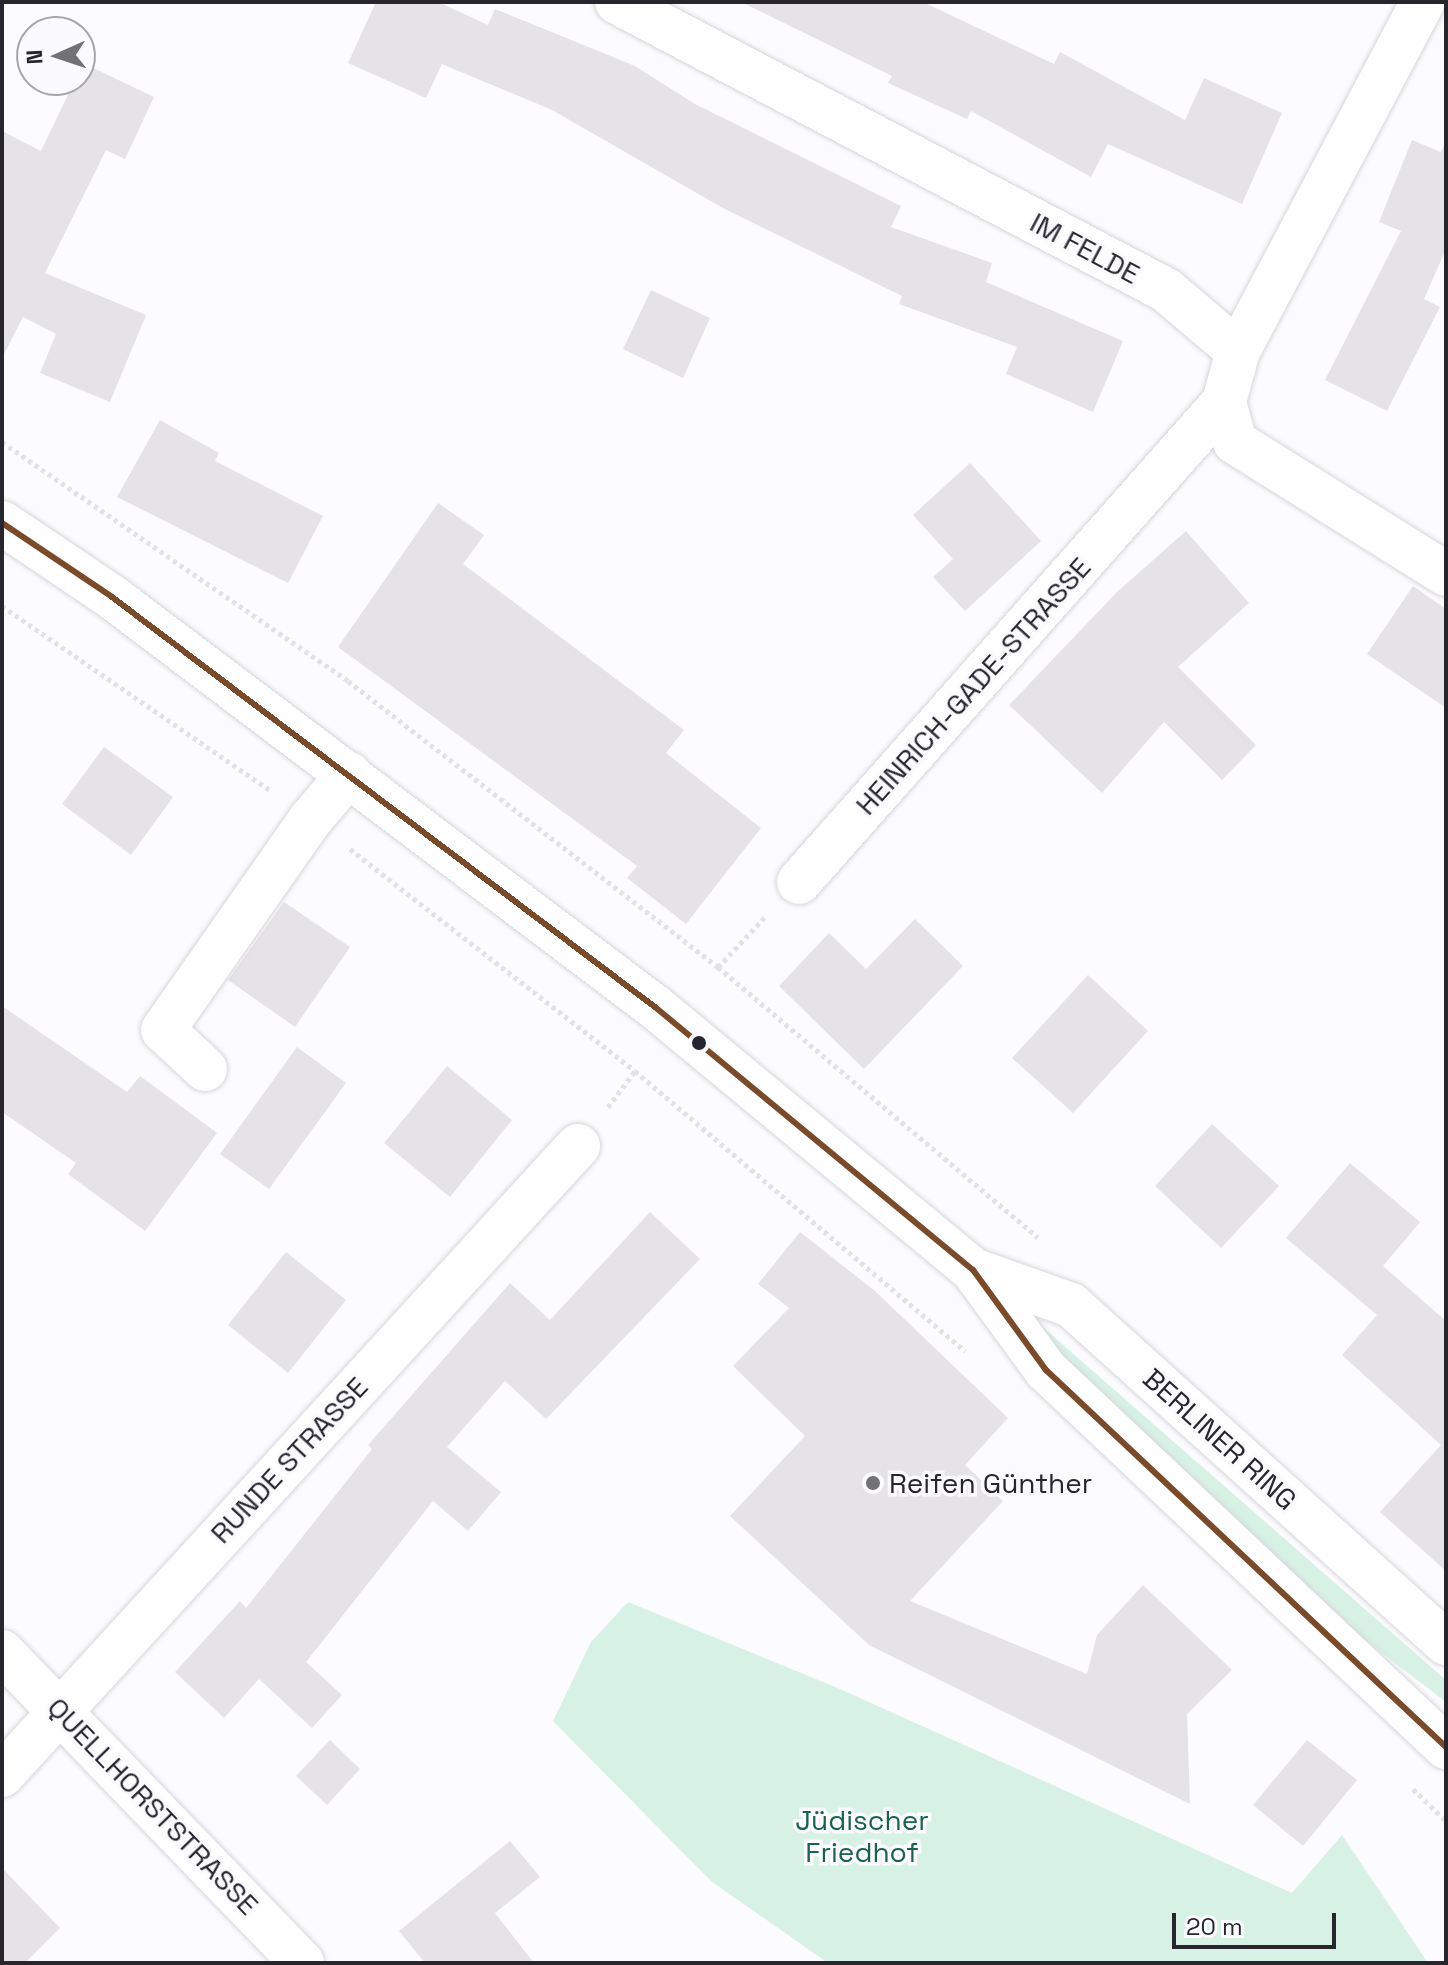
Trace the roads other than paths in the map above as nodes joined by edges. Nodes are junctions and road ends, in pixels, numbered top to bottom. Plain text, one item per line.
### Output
1 (617, 2) edge
2 (1423, 2) edge
3 (1238, 351) junction
4 (1224, 402) junction
5 (2, 523) edge
6 (1446, 574) edge
7 (349, 774) junction
8 (799, 882) road end
9 (205, 1069) dead end
10 (578, 1146) dead end
11 (973, 1270) junction
12 (1446, 1643) edge
13 (2, 1652) edge
14 (61, 1709) junction
15 (1446, 1747) edge
16 (2, 1775) edge
17 (302, 1963) edge

1 - 3 street, IM FELDE
2 - 3 street
3 - 4 street
4 - 6 street
4 - 8 street, HEINRICH-GADE-STRASSE
5 - 7 street, BERLINER RING
7 - 9 street
7 - 11 street, BERLINER RING
10 - 14 street, RUNDE STRASSE
11 - 12 street, BERLINER RING
11 - 15 street, BERLINER RING
13 - 14 street, QUELLHORSTSTRASSE
14 - 16 street, RUNDE STRASSE
14 - 17 street, QUELLHORSTSTRASSE

